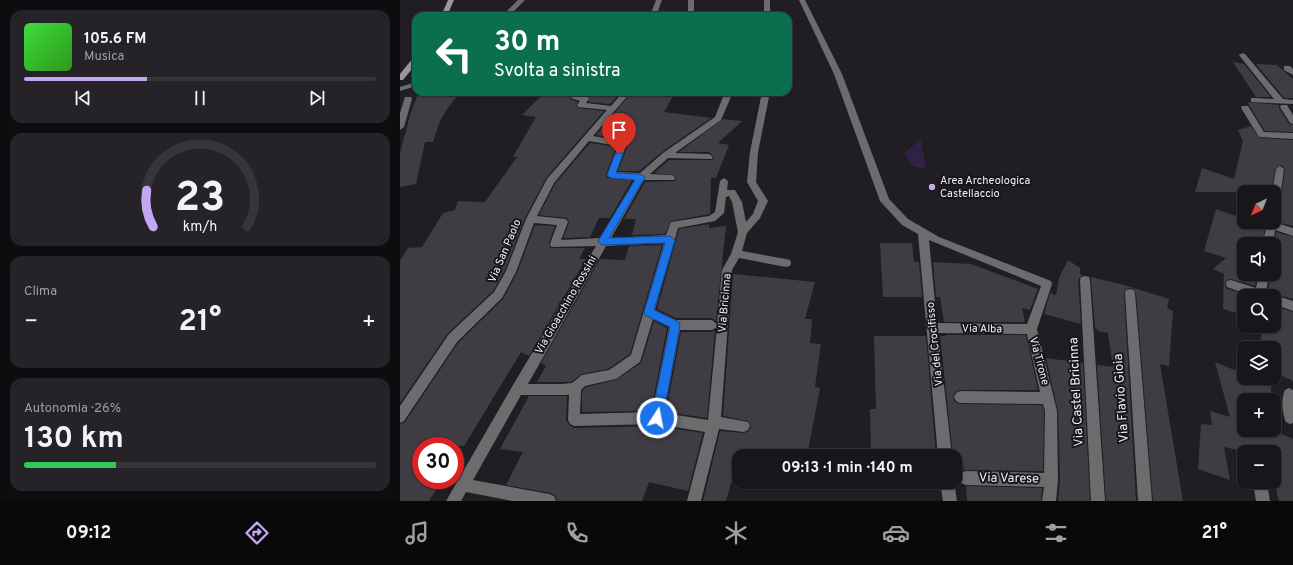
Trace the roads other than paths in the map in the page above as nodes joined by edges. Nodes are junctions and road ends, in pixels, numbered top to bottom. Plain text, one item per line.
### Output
1 (451, 0) edge
2 (522, 0) edge
3 (659, 0) edge
4 (691, 0) edge
5 (767, 0) edge
6 (802, 0) edge
7 (446, 12) edge
8 (508, 12) edge
9 (654, 12) edge
10 (691, 12) edge
11 (767, 12) edge
12 (1243, 55) dead end
13 (412, 64) edge
14 (1287, 68) dead end
15 (1293, 73) edge
16 (400, 78) edge
17 (412, 85) edge
18 (400, 89) edge
19 (576, 96) edge
20 (623, 96) edge
21 (727, 96) edge
22 (765, 96) edge
23 (408, 99) dead end
24 (1254, 100) dead end
25 (1293, 102) edge
26 (1282, 104) junction
27 (612, 108) junction
28 (1246, 108) dead end
29 (1293, 121) edge
30 (401, 123) edge
31 (1293, 136) edge
32 (588, 138) junction
33 (666, 155) junction
34 (708, 157) dead end
35 (1280, 169) dead end
36 (640, 177) junction
37 (671, 178) dead end
38 (724, 181) dead end
39 (1277, 185) edge
40 (723, 194) junction
41 (531, 219) junction
42 (1281, 227) edge
43 (743, 232) junction
44 (1293, 232) edge
45 (923, 233) junction
46 (670, 240) junction
47 (602, 241) junction
48 (736, 254) junction
49 (786, 264) dead end
50 (1085, 280) dead end
51 (1231, 284) dead end
52 (1244, 289) edge
53 (1130, 294) dead end
54 (1281, 302) edge
55 (1293, 306) edge
56 (649, 312) junction
57 (675, 325) junction
58 (712, 325) dead end
59 (933, 328) junction
60 (1031, 329) junction
61 (575, 388) junction
62 (517, 389) junction
63 (1293, 396) edge
64 (960, 397) dead end
65 (1049, 398) junction
66 (400, 417) edge
67 (657, 418) junction
68 (1290, 418) dead end
69 (714, 424) junction
70 (744, 426) dead end
71 (944, 449) edge
72 (966, 478) dead end
73 (1051, 480) junction
74 (464, 483) edge
75 (464, 485) edge
76 (460, 489) edge
77 (949, 489) edge
78 (1261, 489) edge
79 (453, 501) edge
80 (549, 501) edge
81 (694, 501) edge
82 (950, 501) edge
83 (1050, 501) edge
84 (1098, 501) edge
85 (1144, 501) edge
86 (1264, 501) edge

1 - 7 main road
2 - 8 street
3 - 9 street
4 - 10 street
5 - 11 street
6 - 45 street
12 - 26 street
13 - 16 main road
14 - 15 street
17 - 18 street
19 - 27 street
20 - 27 street, Via San Paolo
21 - 33 street, Via Gioacchino Rossini
22 - 43 street, Via Bricinna
23 - 30 street
24 - 26 street
25 - 26 street
26 - 29 street
27 - 32 street, Via San Paolo
28 - 31 street
32 - 36 street
32 - 41 street, Via San Paolo
33 - 34 street
33 - 36 street, Via Gioacchino Rossini
35 - 39 street
36 - 37 street
36 - 47 street, Via Gioacchino Rossini
38 - 40 street
40 - 43 street
40 - 46 street
41 - 47 street
41 - 66 street, Via San Paolo
42 - 44 street
43 - 48 street, Via Bricinna
45 - 59 street, Via del Crocifisso
45 - 60 street, Via Tirone
46 - 47 street
46 - 56 street
47 - 62 street, Via Gioacchino Rossini
48 - 49 street
48 - 69 street, Via Bricinna
50 - 84 street, Via Castel Bricinna
51 - 52 street
53 - 85 street, Via Flavio Gioia
54 - 55 street
56 - 57 street
56 - 61 street
57 - 58 street
57 - 67 street
59 - 60 street, Via Alba
59 - 71 street, Via del Crocifisso
60 - 65 street, Via Tirone
61 - 62 street
61 - 67 street
62 - 74 street, Via Gioacchino Rossini
63 - 68 street
64 - 65 street
65 - 73 street, Via Tirone
67 - 69 street
69 - 70 street
69 - 81 street, Via Bricinna
72 - 73 street, Via Varese
73 - 83 street, Via Tirone
75 - 80 street
76 - 79 street, Via Gioacchino Rossini
77 - 82 street
78 - 86 street

